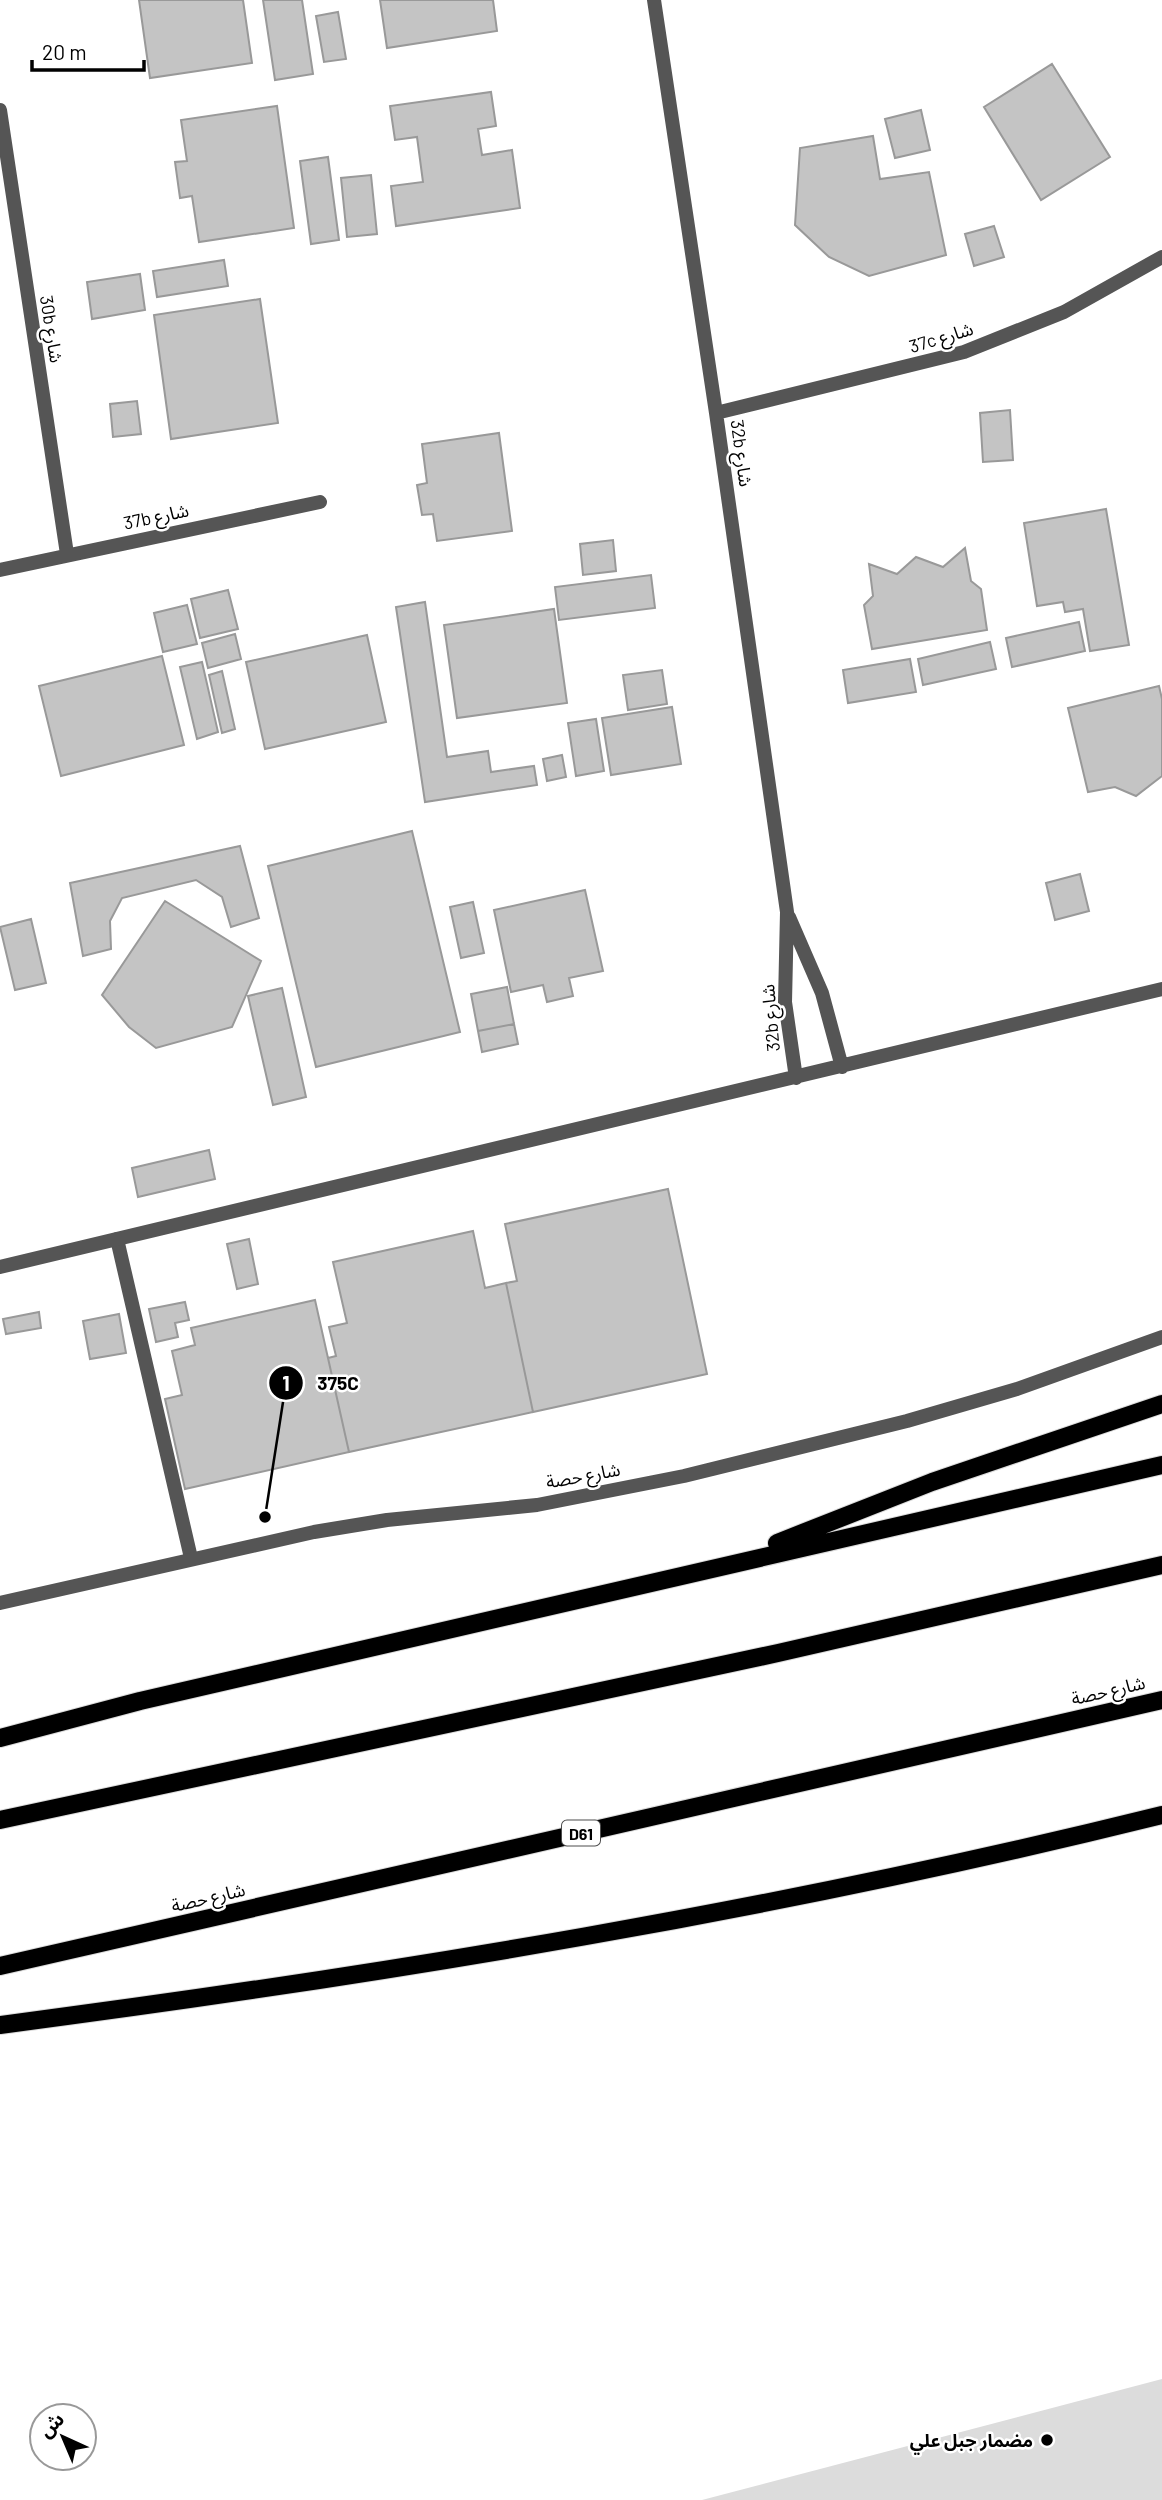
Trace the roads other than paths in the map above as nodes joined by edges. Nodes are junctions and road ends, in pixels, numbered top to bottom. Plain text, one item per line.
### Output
1 (654, 0) edge
2 (0, 110) edge
3 (1162, 257) edge
4 (716, 412) junction
5 (320, 502) dead end
6 (67, 554) junction
7 (0, 570) edge
8 (787, 912) junction
9 (1162, 989) edge
10 (842, 1067) junction
11 (796, 1078) junction
12 (117, 1239) junction
13 (0, 1267) edge
14 (1162, 1337) edge
15 (1162, 1404) edge
16 (1162, 1465) edge
17 (191, 1558) junction
18 (729, 1563) junction
19 (1162, 1565) edge
20 (0, 1603) edge
21 (1162, 1700) edge
22 (0, 1738) edge
23 (1162, 1815) edge
24 (0, 1820) edge
25 (0, 1966) edge
26 (0, 2025) edge

1 - 4 street, 32b شارع
2 - 6 street, 30b شارع
3 - 4 street, 37c شارع
4 - 8 street, 32b شارع
5 - 6 street, 37b شارع
6 - 7 street, 37b شارع
8 - 10 street, 32b شارع
8 - 11 street, 32b شارع
9 - 10 street
10 - 11 street
11 - 12 street
12 - 13 street
12 - 17 street
14 - 17 street, شارع حصة
15 - 18 main road
16 - 18 main road
17 - 20 street, شارع حصة
18 - 22 main road
19 - 24 main road
21 - 25 main road, شارع حصة / D61
23 - 26 main road

